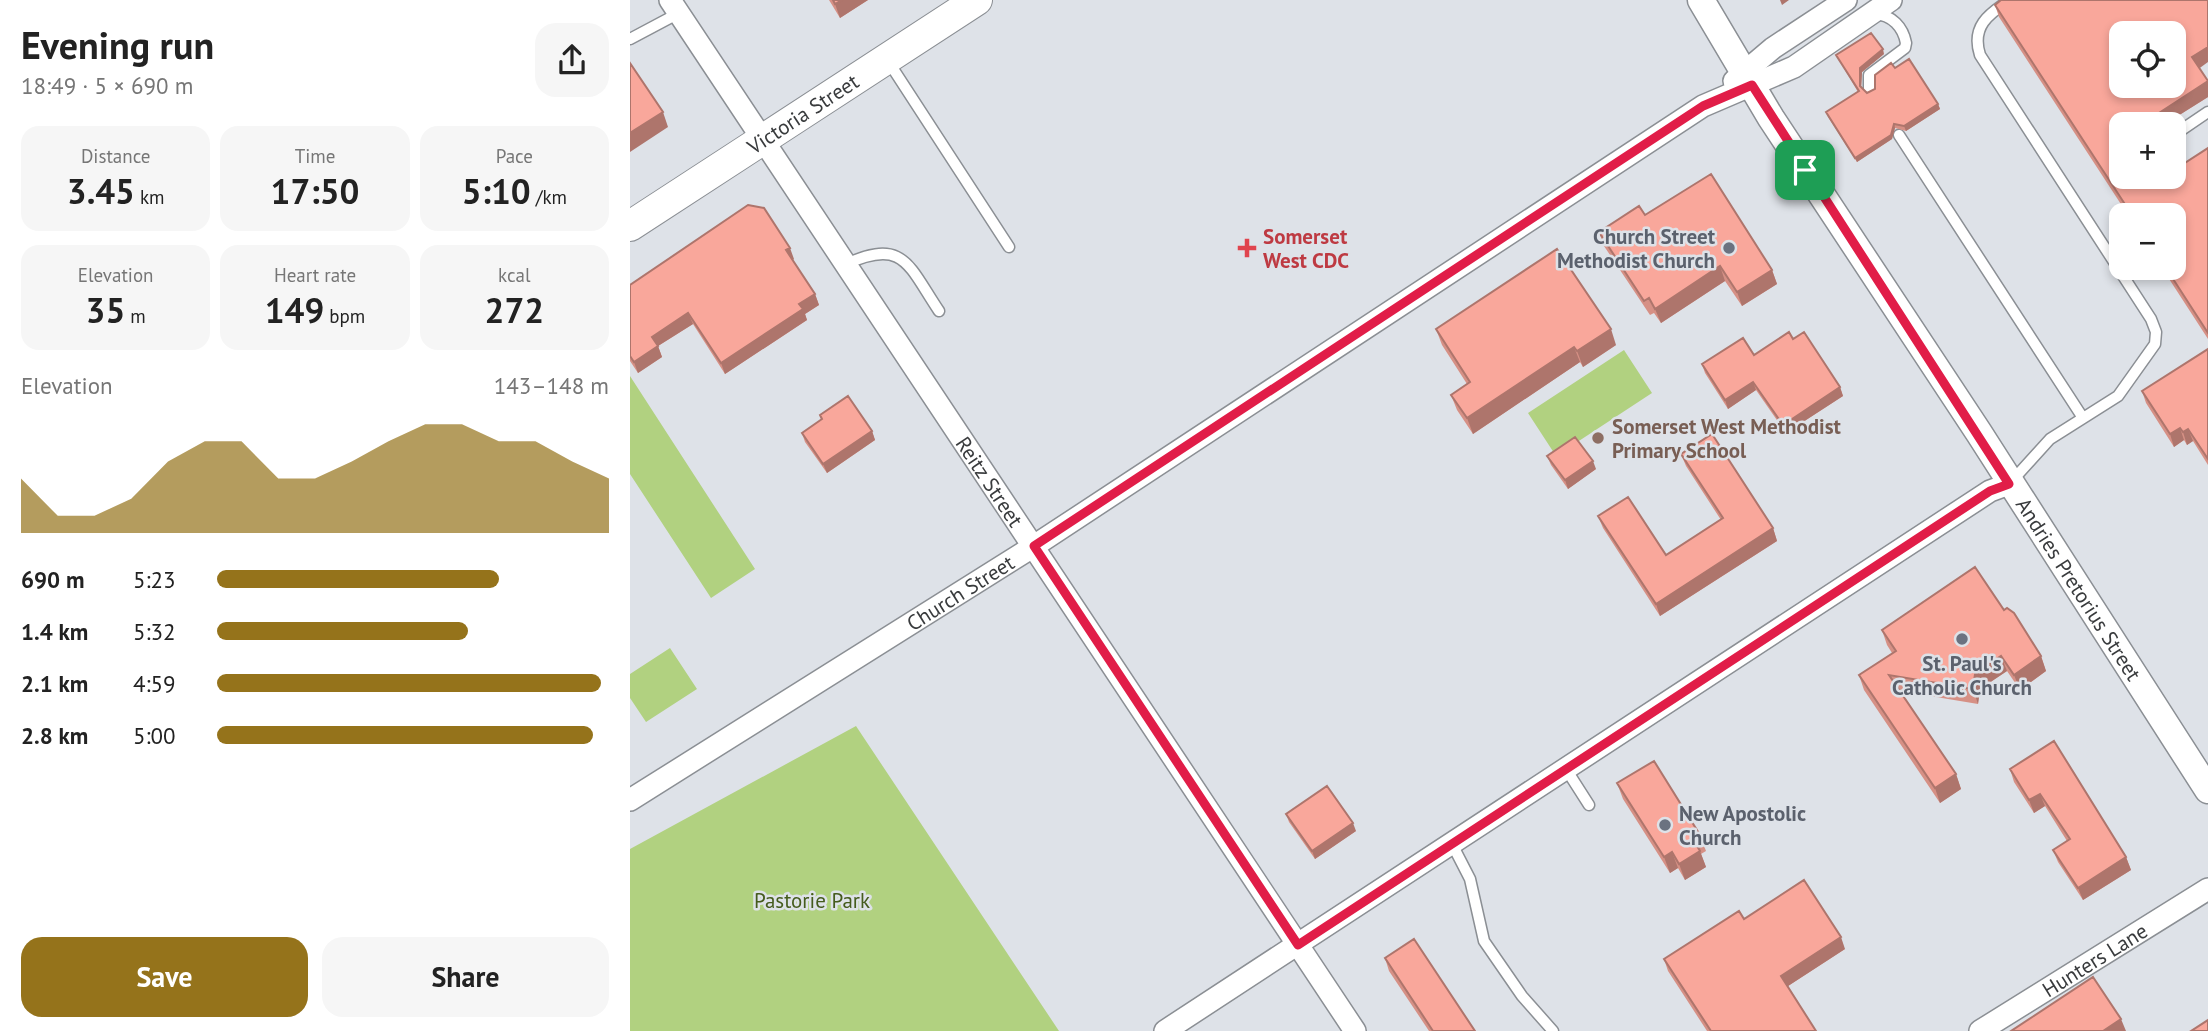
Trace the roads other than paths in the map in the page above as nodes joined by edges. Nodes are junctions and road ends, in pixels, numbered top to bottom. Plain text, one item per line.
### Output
1 (1701, 0) edge
2 (1846, 0) edge
3 (1891, 0) edge
4 (2010, 0) edge
5 (968, 3) edge
6 (674, 6) edge
7 (1868, 16) junction
8 (630, 40) edge
9 (887, 59) junction
10 (1748, 79) junction
11 (1869, 90) edge
12 (2208, 112) edge
13 (2186, 127) edge
14 (1899, 135) dead end
15 (762, 140) junction
16 (630, 226) edge
17 (1009, 247) dead end
18 (844, 265) junction
19 (939, 311) dead end
20 (2083, 418) junction
21 (2009, 484) junction
22 (1034, 546) junction
23 (1566, 769) junction
24 (2208, 790) edge
25 (630, 800) edge
26 (1589, 805) dead end
27 (1452, 844) junction
28 (2208, 888) edge
29 (1298, 945) junction
30 (1165, 1031) edge
31 (1355, 1031) edge
32 (1553, 1031) edge
33 (1980, 1031) edge

1 - 10 street, Andries Pretorius Street
2 - 10 street, Church Street
3 - 7 street, Church Street
4 - 20 lane
5 - 9 main road, Victoria Street
6 - 8 lane
6 - 15 street, Reitz Street
7 - 10 street, Church Street
7 - 11 lane
9 - 15 main road, Victoria Street
9 - 17 lane
10 - 21 street, Andries Pretorius Street
10 - 22 street, Church Street
12 - 13 lane
14 - 20 lane
15 - 16 main road, Victoria Street
15 - 18 street, Reitz Street
18 - 19 lane
18 - 22 street, Reitz Street
20 - 21 lane
21 - 23 street
21 - 24 street, Andries Pretorius Street
22 - 25 street, Church Street
22 - 29 street, Reitz Street
23 - 26 lane
23 - 27 street
27 - 29 street
27 - 32 lane
28 - 33 street, Hunters Lane
29 - 30 street
29 - 31 street, Reitz Street

